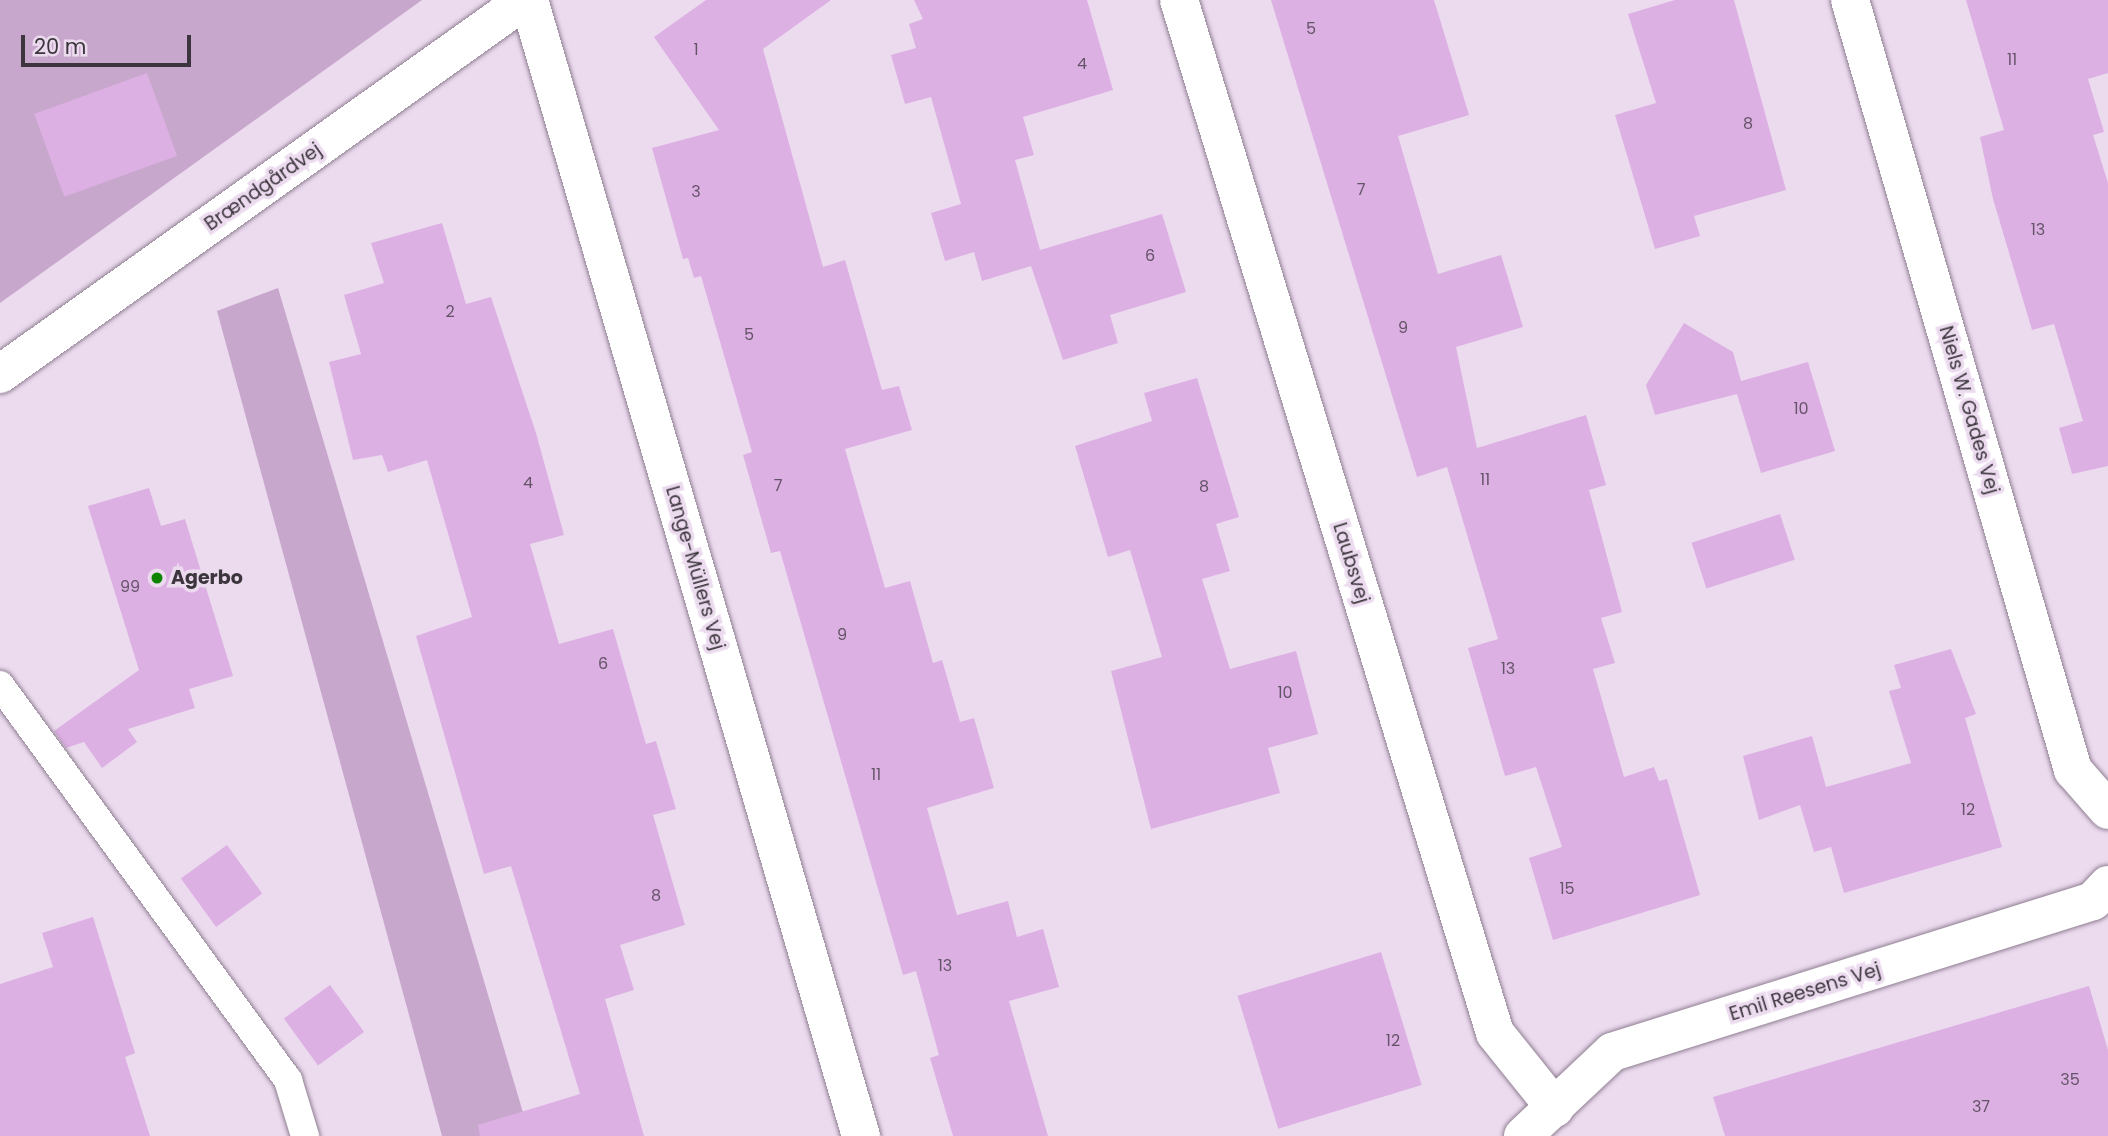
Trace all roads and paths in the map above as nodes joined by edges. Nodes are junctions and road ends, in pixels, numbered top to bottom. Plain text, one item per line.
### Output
1 (527, 0) edge
2 (1179, 0) edge
3 (1850, 0) edge
4 (0, 374) edge
5 (0, 685) edge
6 (2108, 810) edge
7 (2108, 885) edge
8 (1555, 1108) junction
9 (305, 1136) edge
10 (861, 1136) edge
11 (1523, 1136) edge

1 - 4 street, Brændgårdvej
1 - 10 street, Lange-Müllers Vej
2 - 8 street, Laubsvej
3 - 6 street, Niels W. Gades Vej
5 - 9 lane
7 - 8 street, Emil Reesens Vej
8 - 11 street, Emil Reesens Vej

